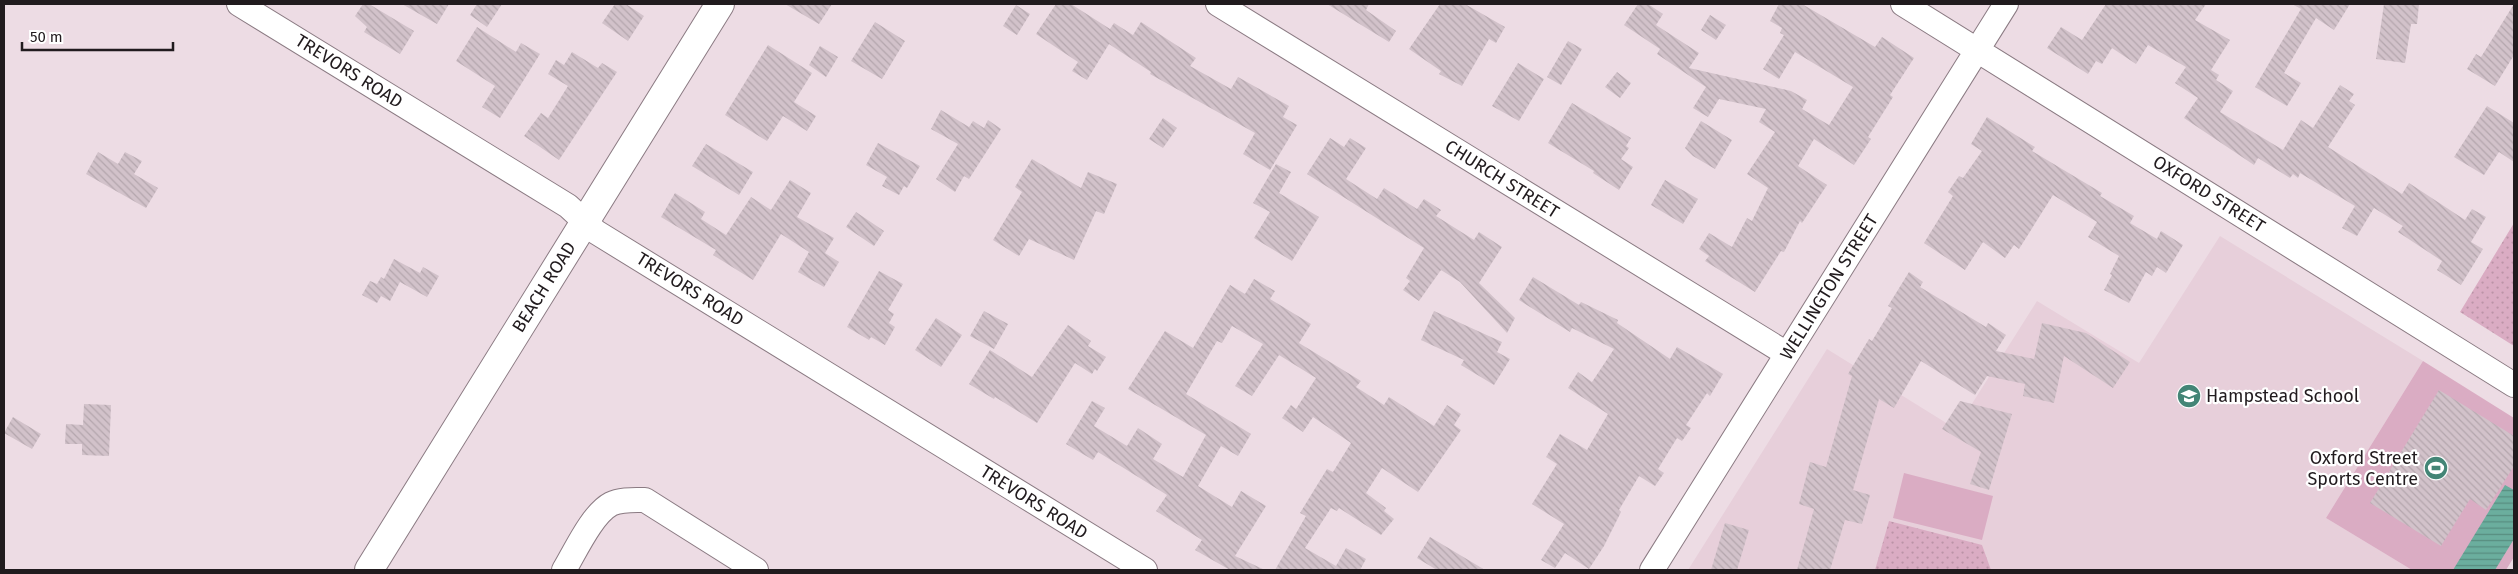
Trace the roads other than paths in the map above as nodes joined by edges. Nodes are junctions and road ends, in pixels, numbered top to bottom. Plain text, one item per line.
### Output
1 (239, 4) edge
2 (720, 4) edge
3 (1218, 4) edge
4 (1903, 4) edge
5 (2006, 4) edge
6 (1977, 50) junction
7 (585, 221) junction
8 (1787, 354) junction
9 (2514, 385) edge
10 (369, 570) edge
11 (564, 570) edge
12 (756, 570) edge
13 (1145, 570) edge
14 (1652, 570) edge

1 - 7 street, TREVORS ROAD
2 - 7 street, BEACH ROAD
3 - 8 street, CHURCH STREET
4 - 6 street, OXFORD STREET
5 - 6 street, WELLINGTON STREET
6 - 8 street, WELLINGTON STREET
6 - 9 street, OXFORD STREET
7 - 10 street, BEACH ROAD
7 - 13 street, TREVORS ROAD
8 - 14 street, WELLINGTON STREET
11 - 12 street

